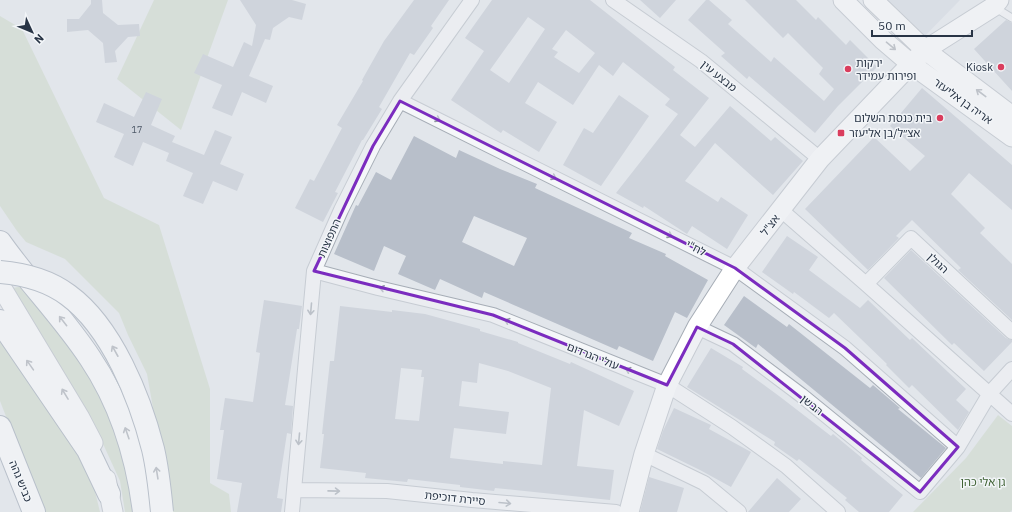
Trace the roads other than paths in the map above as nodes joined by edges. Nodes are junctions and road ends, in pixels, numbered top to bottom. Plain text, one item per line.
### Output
1 (472, 0) edge
2 (613, 0) edge
3 (843, 0) edge
4 (872, 0) edge
5 (996, 4) edge
6 (1012, 18) edge
7 (925, 50) junction
8 (911, 64) junction
9 (400, 101) junction
10 (1012, 116) edge
11 (1012, 136) edge
12 (820, 159) junction
13 (781, 210) junction
14 (0, 242) edge
15 (735, 268) junction
16 (314, 270) junction
17 (0, 272) edge
18 (866, 284) junction
19 (0, 285) edge
20 (0, 321) edge
21 (697, 327) junction
22 (1012, 332) edge
23 (1012, 369) edge
24 (667, 385) junction
25 (990, 394) junction
26 (1012, 414) edge
27 (0, 427) edge
28 (958, 447) junction
29 (644, 454) junction
30 (295, 490) junction
31 (111, 503) edge
32 (34, 512) edge
33 (144, 512) edge
34 (162, 512) edge
35 (292, 512) edge
36 (616, 512) edge
37 (629, 512) edge
38 (739, 512) edge
39 (838, 512) edge

1 - 9 street, התפוצות
2 - 12 street, מבצע עין
3 -> 8 street, אריה בן אליעזר
4 - 7 street, אריה בן אליעזר
5 - 6 lane
5 - 7 street, אצ"ל
7 - 8 street, אצ"ל
10 -> 7 street, אריה בן אליעזר
8 - 11 street, אריה בן אליעזר
8 - 12 street, אצ"ל
9 -> 15 street, לח"י
9 - 16 street, התפוצות
12 - 13 street, אצ"ל
13 - 15 street, אצ"ל
13 - 18 street
33 -> 14 highway
15 - 21 street, אצ"ל
15 - 28 street, לח"י
24 -> 16 street, עולי הגרדום
16 -> 30 street, התפוצות
34 -> 17 highway, bridge
18 - 22 street, הגולן
18 - 25 street
31 -> 19 street
31 -> 20 highway
21 - 24 street, אצ"ל
21 - 28 street, הבשן
23 - 25 street
24 - 29 street, אצ"ל
24 - 39 street, עולי הגרדום
25 - 26 street
25 - 28 street
27 - 32 highway, כביש גהה
29 - 37 street, אצ"ל
29 - 38 street
30 - 35 street, התפוצות
30 -> 36 street, סיירת דוכיפת

